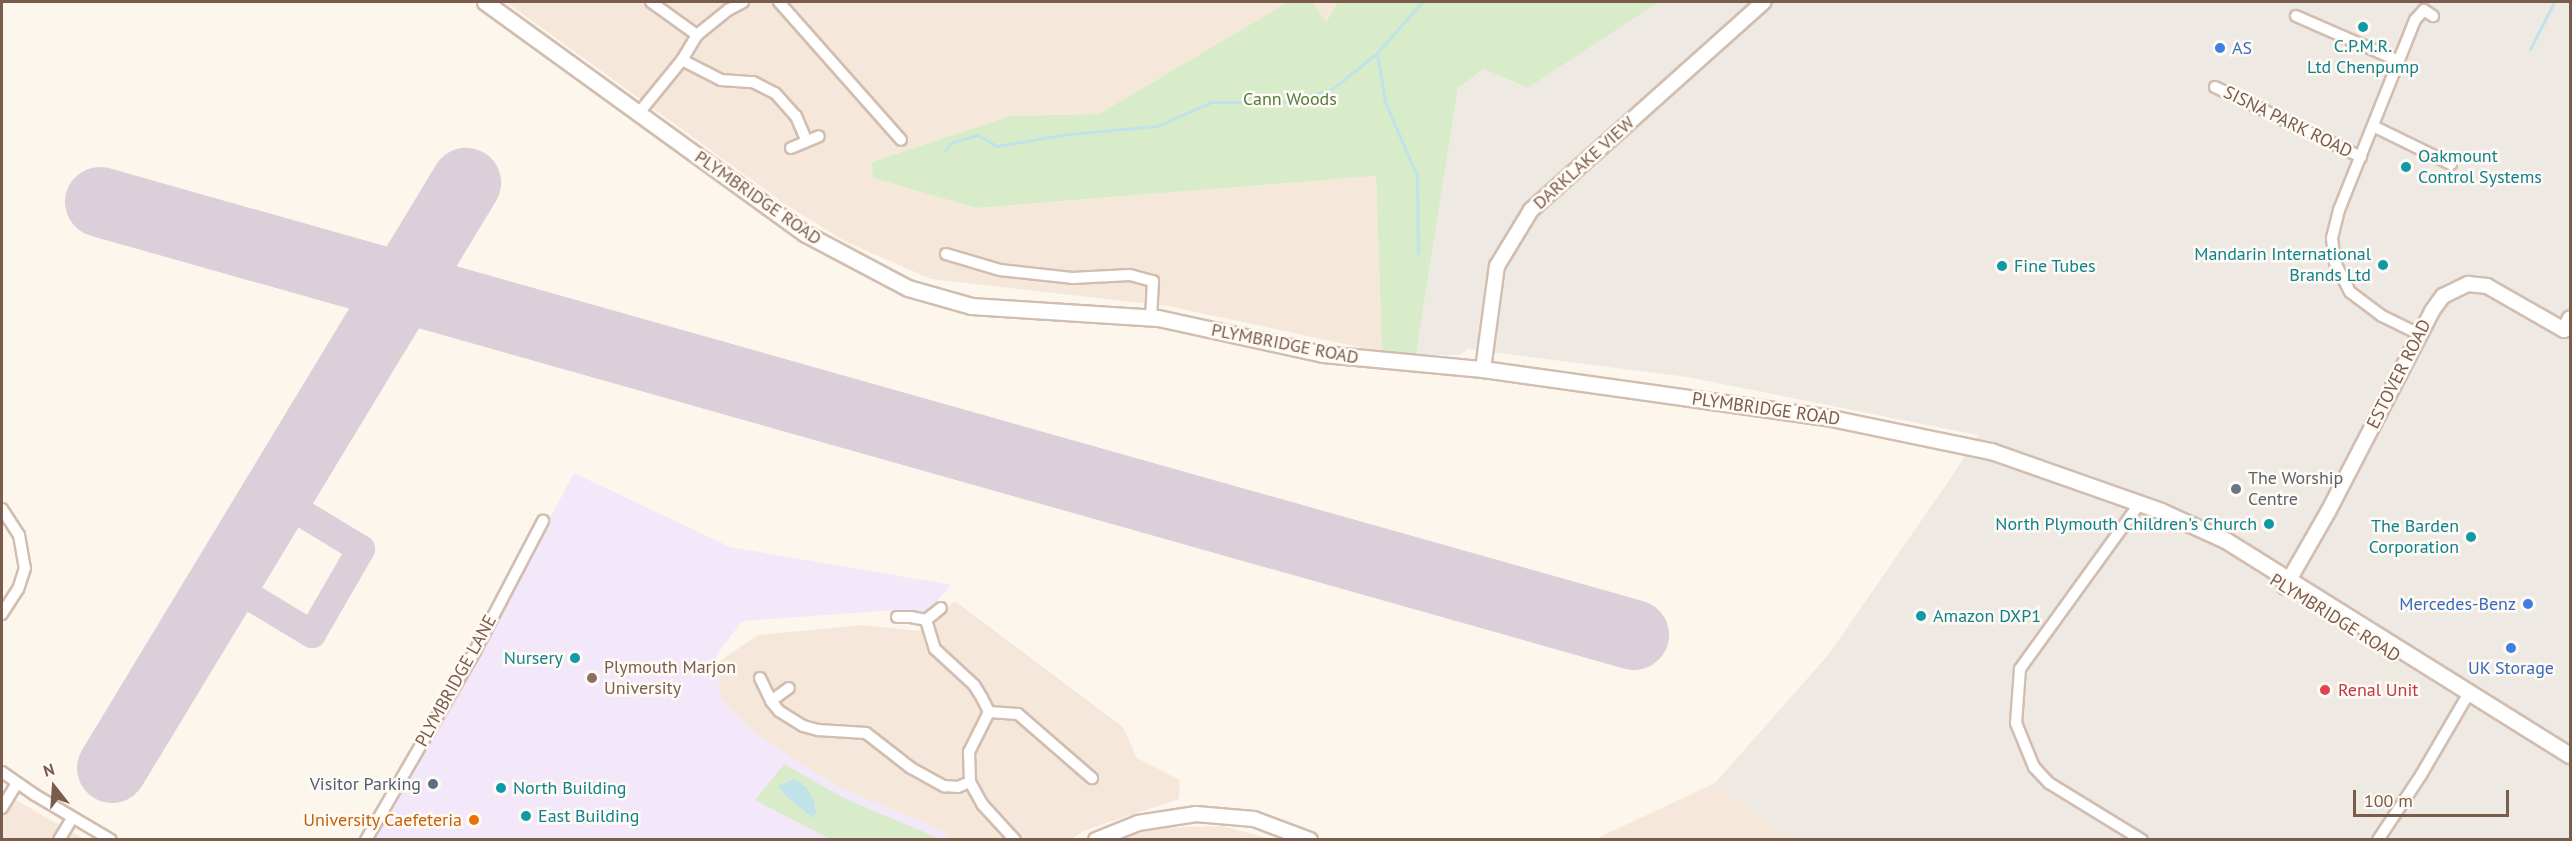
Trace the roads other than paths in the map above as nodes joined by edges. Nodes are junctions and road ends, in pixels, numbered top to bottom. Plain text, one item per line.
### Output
1 (485, 2) edge
2 (651, 2) edge
3 (743, 2) edge
4 (779, 2) edge
5 (1764, 2) edge
6 (2296, 16) dead end
7 (2433, 16) dead end
8 (697, 35) junction
9 (682, 60) junction
10 (2398, 61) junction
11 (2215, 87) dead end
12 (638, 114) junction
13 (2373, 126) junction
14 (819, 136) dead end
15 (806, 140) junction
16 (901, 140) dead end
17 (791, 148) dead end
18 (2361, 157) junction
19 (2451, 164) dead end
20 (946, 254) dead end
21 (1151, 318) junction
22 (2568, 327) edge
23 (2419, 334) junction
24 (1482, 369) junction
25 (2140, 503) junction
26 (2, 509) edge
27 (543, 521) dead end
28 (2288, 583) junction
29 (941, 608) dead end
30 (2, 614) edge
31 (897, 617) dead end
32 (926, 620) junction
33 (760, 678) dead end
34 (789, 688) dead end
35 (2468, 695) junction
36 (771, 701) junction
37 (989, 712) junction
38 (2571, 755) edge
39 (2571, 762) edge
40 (2, 772) edge
41 (1092, 778) dead end
42 (970, 782) junction
43 (17, 783) junction
44 (2, 808) edge
45 (72, 818) junction
46 (1288, 835) edge
47 (58, 840) edge
48 (111, 840) edge
49 (366, 840) edge
50 (1015, 840) edge
51 (1096, 840) edge
52 (1310, 840) edge
53 (2142, 840) edge
54 (2379, 840) edge

1 - 12 main road, PLYMBRIDGE ROAD
2 - 8 street
3 - 8 street
4 - 16 street
5 - 24 street, DARKLAKE VIEW
6 - 10 street
7 - 10 street, SISNA PARK ROAD
8 - 9 street
9 - 12 street
9 - 15 street
10 - 13 street, SISNA PARK ROAD
11 - 18 street, SISNA PARK ROAD
12 - 21 main road, PLYMBRIDGE ROAD
13 - 18 street, SISNA PARK ROAD
13 - 19 street, SISNA PARK ROAD
14 - 15 street
15 - 17 street
18 - 23 street, SISNA PARK ROAD
20 - 21 street
21 - 24 main road, PLYMBRIDGE ROAD
22 - 23 street, ESTOVER ROAD
23 - 28 street, ESTOVER ROAD
24 - 25 main road, PLYMBRIDGE ROAD
25 - 28 main road, PLYMBRIDGE ROAD
25 - 53 street
26 - 30 street
27 - 49 street, PLYMBRIDGE LANE
28 - 35 main road, PLYMBRIDGE ROAD
29 - 32 street
31 - 32 street
32 - 37 street
33 - 36 street
34 - 36 street
35 - 38 main road, PLYMBRIDGE ROAD
35 - 39 main road, PLYMBRIDGE ROAD
35 - 54 street
36 - 42 street
37 - 41 street
37 - 42 street
40 - 43 street
42 - 50 street
43 - 44 street
43 - 45 street
45 - 47 street
45 - 48 street
46 - 51 street
46 - 52 street

